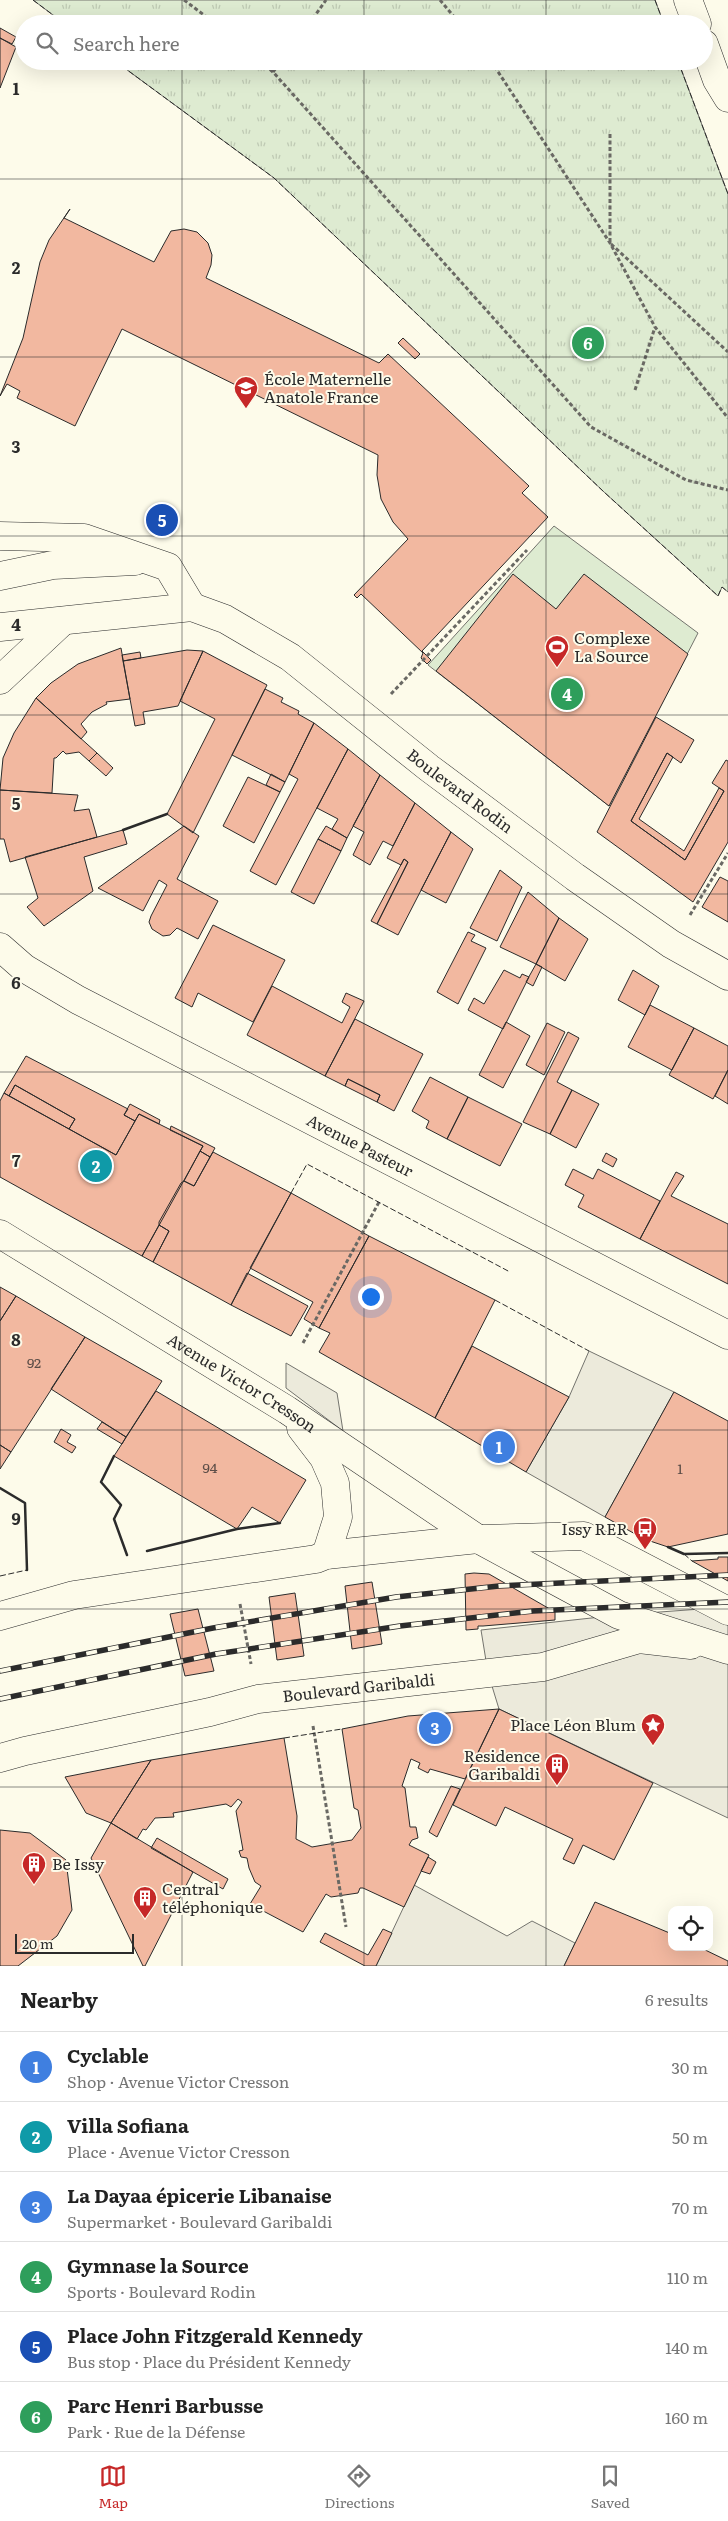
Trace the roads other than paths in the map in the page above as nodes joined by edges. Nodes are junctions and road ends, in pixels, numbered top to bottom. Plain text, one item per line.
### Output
1 (688, 0) edge
2 (694, 15) edge
3 (713, 69) edge
4 (728, 98) edge
5 (0, 536) edge
6 (149, 561) junction
7 (0, 576) edge
8 (192, 607) junction
9 (63, 621) junction
10 (0, 627) edge
11 (0, 680) edge
12 (0, 947) edge
13 (728, 976) edge
14 (0, 1234) edge
15 (728, 1336) edge
16 (287, 1410) junction
17 (478, 1539) junction
18 (326, 1555) junction
19 (728, 1611) edge
20 (0, 1616) edge
21 (724, 1649) edge
22 (0, 1758) edge

1 - 2 main road
3 - 4 main road
5 - 6 main road
6 - 7 main road
6 - 8 main road
8 - 9 main road
8 - 13 main road, Boulevard Rodin
9 - 10 main road
9 - 11 main road
12 - 15 main road, Avenue Pasteur
14 - 16 main road, Avenue Victor Cresson
16 - 17 main road, Avenue Victor Cresson
16 - 18 main road
17 - 18 main road
17 - 19 main road
17 - 21 main road
18 - 20 main road
21 - 22 main road, Boulevard Garibaldi

